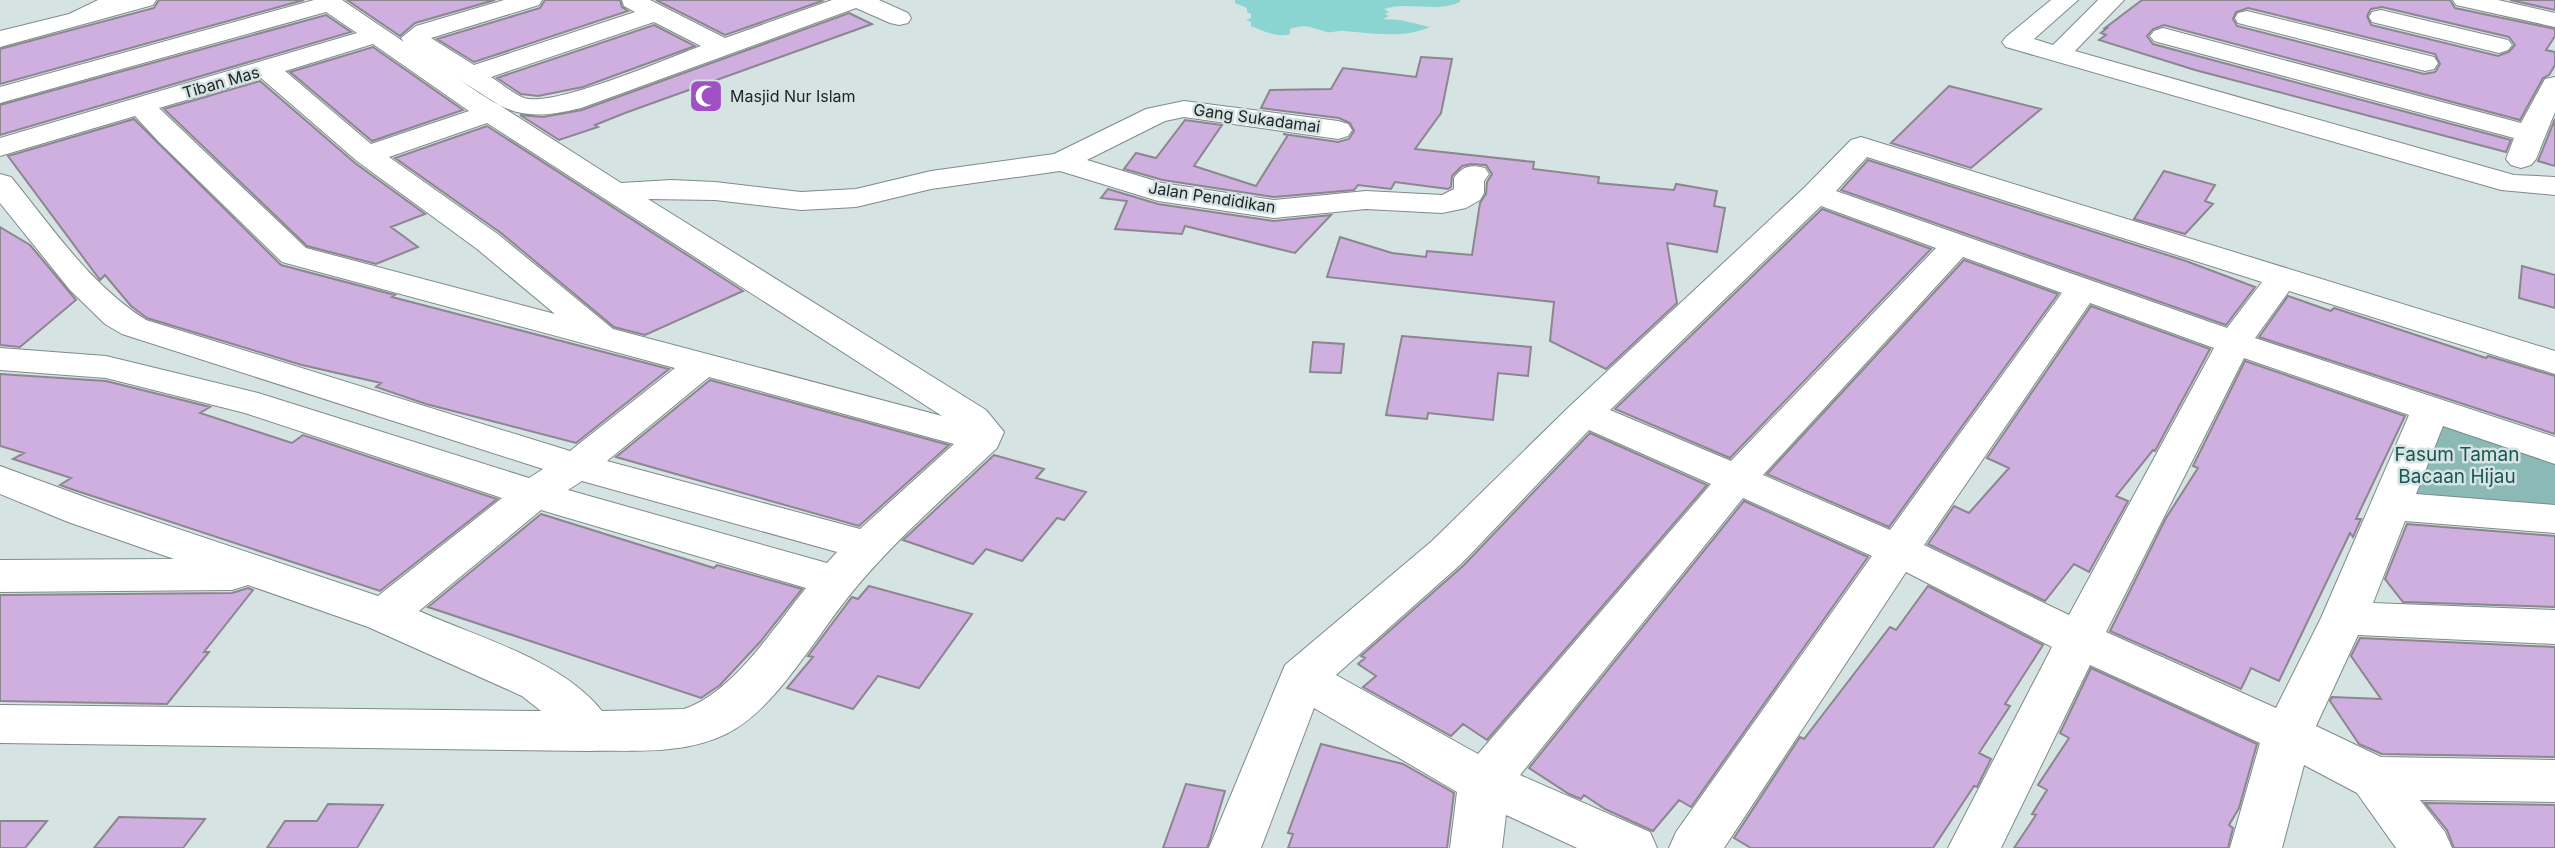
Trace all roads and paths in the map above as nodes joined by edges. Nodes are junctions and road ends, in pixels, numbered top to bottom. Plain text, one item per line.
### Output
1 (117, 0) edge
2 (145, 0) edge
3 (530, 0) edge
4 (631, 0) edge
5 (857, 0) edge
6 (2066, 0) edge
7 (2112, 0) edge
8 (2465, 0) edge
9 (2255, 9) edge
10 (656, 13) junction
11 (899, 18) dead end
12 (78, 19) junction
13 (2555, 20) edge
14 (2448, 33) junction
15 (377, 36) junction
16 (2163, 36) dead end
17 (0, 39) edge
18 (2357, 45) junction
19 (2499, 45) dead end
20 (724, 48) junction
21 (2212, 50) junction
22 (2058, 54) junction
23 (2425, 63) junction
24 (267, 69) junction
25 (471, 75) junction
26 (2555, 85) edge
27 (0, 95) edge
28 (2402, 100) junction
29 (141, 105) junction
30 (490, 113) junction
31 (1338, 130) dead end
32 (2530, 134) junction
33 (0, 147) edge
34 (366, 155) junction
35 (1061, 162) junction
36 (1474, 174) dead end
37 (0, 183) edge
38 (2512, 184) junction
39 (2555, 186) edge
40 (618, 192) junction
41 (1815, 194) junction
42 (1956, 245) junction
43 (2281, 279) junction
44 (2083, 288) junction
45 (607, 338) junction
46 (2234, 343) junction
47 (0, 359) edge
48 (2555, 363) edge
49 (702, 365) junction
50 (2431, 409) junction
51 (1584, 413) junction
52 (983, 439) junction
53 (2555, 451) edge
54 (576, 466) junction
55 (1738, 478) junction
56 (0, 479) edge
57 (534, 495) junction
58 (2391, 506) junction
59 (2555, 519) edge
60 (868, 546) junction
61 (1898, 550) junction
62 (260, 574) junction
63 (0, 576) edge
64 (836, 581) junction
65 (384, 615) junction
66 (2344, 618) junction
67 (2555, 627) edge
68 (2079, 640) junction
69 (1302, 678) junction
70 (0, 724) edge
71 (589, 731) junction
72 (2287, 734) junction
73 (2375, 778) junction
74 (2555, 781) edge
75 (1484, 782) junction
76 (1235, 848) edge
77 (1476, 848) edge
78 (1631, 848) edge
79 (1695, 848) edge
80 (1975, 848) edge
81 (2256, 848) edge
82 (2426, 848) edge

1 - 12 street
2 - 12 street
3 - 25 street
4 - 10 street
5 - 11 street
5 - 20 street
6 - 22 street
7 - 22 street
8 - 13 street
9 - 18 street
9 - 21 street
10 - 20 street
10 - 25 street
12 - 17 street
14 - 18 street
14 - 19 street
14 - 23 street
15 - 24 street, Tiban Mas
15 - 27 street
15 - 30 street
16 - 21 street
18 - 23 street
20 - 25 street
21 - 28 street
22 - 38 street
23 - 28 street
24 - 29 street, Tiban Mas
24 - 34 street
26 - 32 street
28 - 32 street
29 - 33 street, Tiban Mas
29 - 45 street
30 - 34 street
30 - 40 street
31 - 35 street, Gang Sukadamai
32 - 38 street
34 - 45 street
35 - 36 street, Jalan Pendidikan
35 - 40 street
37 - 54 street
38 - 39 street
40 - 52 street
41 - 42 street
41 - 43 street
41 - 51 street
42 - 44 street
42 - 55 street
43 - 46 street
43 - 48 street
44 - 46 street
44 - 61 street
45 - 49 street
46 - 50 street
46 - 68 street
47 - 57 street
49 - 52 street
49 - 54 street
50 - 53 street
50 - 58 street
51 - 55 street
51 - 69 street
52 - 60 street
54 - 57 street
54 - 60 street
55 - 61 street
55 - 75 street
56 - 62 street
57 - 64 street
57 - 65 street
58 - 59 street
58 - 66 street
60 - 64 street
61 - 68 street
61 - 79 street
62 - 63 street
62 - 65 street
64 - 71 street
65 - 71 street
66 - 67 street
66 - 72 street
68 - 72 street
68 - 80 street
69 - 75 street
69 - 76 street
70 - 71 street
72 - 73 street
72 - 81 street
73 - 74 street
73 - 82 street
75 - 77 street
75 - 78 street

